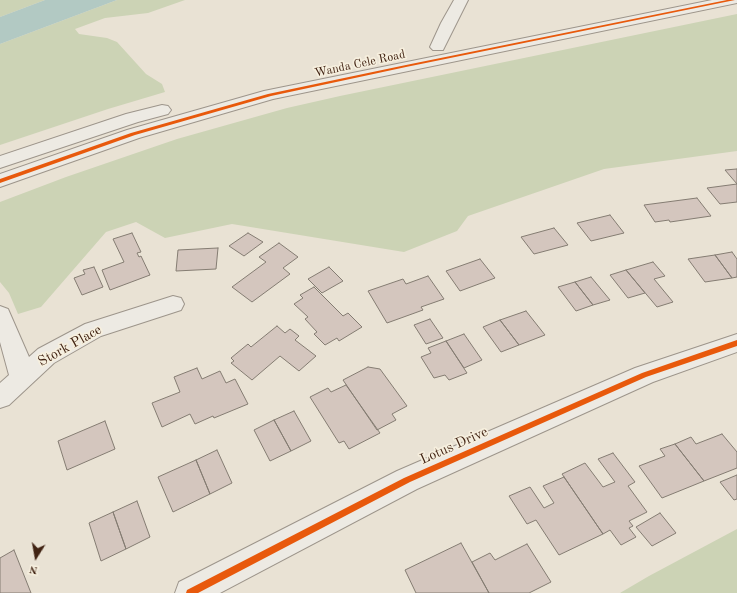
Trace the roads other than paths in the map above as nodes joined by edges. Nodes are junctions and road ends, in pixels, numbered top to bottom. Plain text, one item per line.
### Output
1 (461, 0) edge
2 (669, 0) edge
3 (733, 0) edge
4 (438, 47) junction
5 (0, 162) edge
6 (0, 181) edge
7 (173, 304) dead end
8 (0, 315) edge
9 (737, 343) edge
10 (22, 377) junction
11 (0, 398) edge
12 (190, 593) edge

1 - 4 street
2 - 4 street, Wanda Cele Road
3 - 6 street, Wanda Cele Road
4 - 5 street, Wanda Cele Road
7 - 10 street, Stork Place
8 - 10 street
9 - 12 street, Lotus Drive
10 - 11 street, Stork Place

